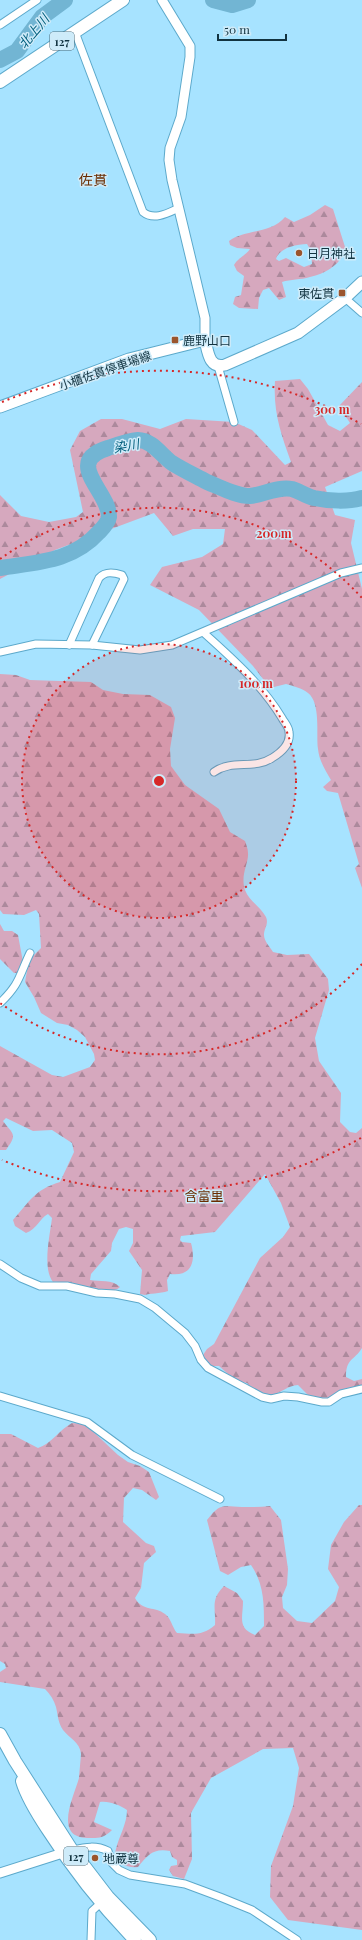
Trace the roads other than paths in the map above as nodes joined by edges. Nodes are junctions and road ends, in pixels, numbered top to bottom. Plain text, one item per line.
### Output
1 (37, 0) edge
2 (123, 0) edge
3 (162, 0) edge
4 (0, 25) edge
5 (75, 32) junction
6 (0, 82) edge
7 (179, 208) junction
8 (362, 282) edge
9 (345, 298) junction
10 (362, 313) edge
11 (205, 340) junction
12 (218, 366) junction
13 (0, 407) edge
14 (234, 422) dead end
15 (362, 568) edge
16 (204, 633) junction
17 (69, 645) junction
18 (92, 645) junction
19 (0, 652) edge
20 (214, 772) dead end
21 (30, 953) dead end
22 (0, 1003) edge
23 (0, 1264) edge
24 (362, 1389) edge
25 (0, 1396) edge
26 (220, 1499) dead end
27 (0, 1734) edge
28 (67, 1851) junction
29 (0, 1873) edge
30 (105, 1900) junction
31 (91, 1940) edge
32 (134, 1940) edge
33 (150, 1940) edge
34 (297, 1940) edge

1 - 4 street
2 - 5 highway, 127
3 - 7 street
5 - 6 highway, 127
5 - 7 street
7 - 11 street
8 - 9 main road
9 - 10 street
9 - 12 main road
11 - 12 main road
11 - 13 main road, 小櫃佐貫停車場線
12 - 14 street
15 - 16 street
16 - 18 street
16 - 20 street
17 - 18 street
17 - 18 street
17 - 19 street
21 - 22 street
23 - 24 street
25 - 26 street
27 - 28 highway, 127
28 - 29 street
28 - 30 highway, 127
28 - 34 street
30 - 31 street
30 - 32 highway, 127
30 - 33 highway, 127

